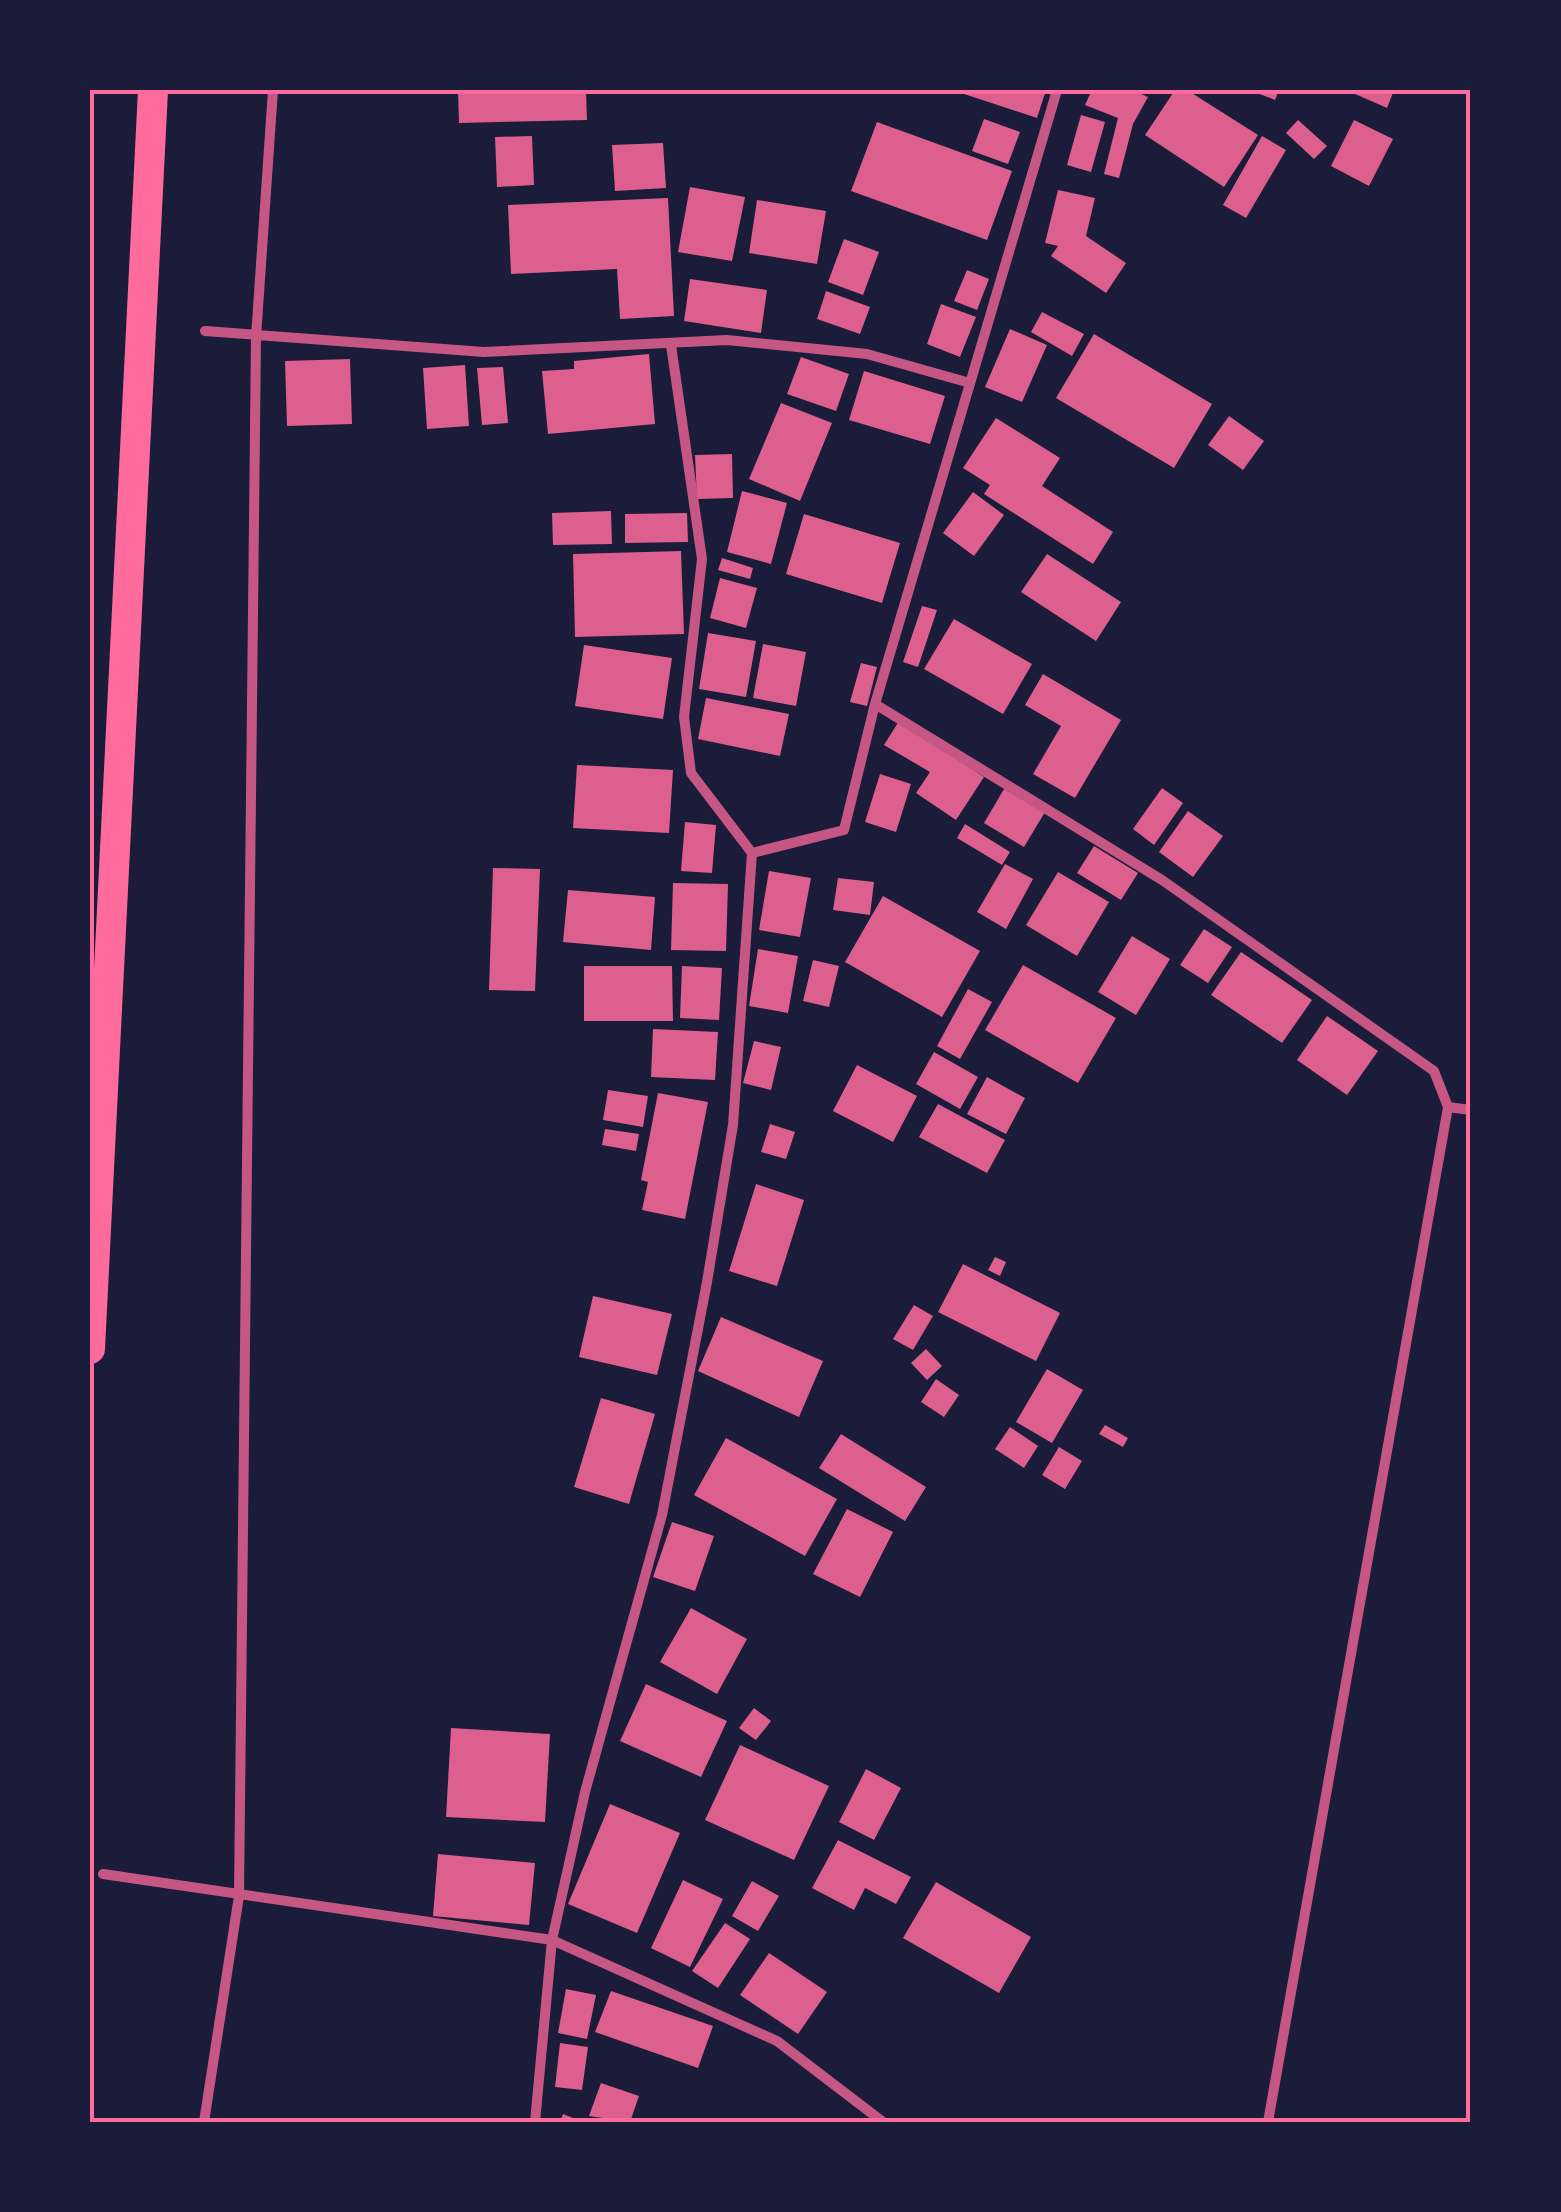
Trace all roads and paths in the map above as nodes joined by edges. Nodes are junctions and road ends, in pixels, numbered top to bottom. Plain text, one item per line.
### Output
1 (154, 90) edge
2 (273, 90) edge
3 (1058, 90) edge
4 (205, 331) dead end
5 (256, 337) junction
6 (671, 345) junction
7 (970, 383) junction
8 (875, 704) junction
9 (752, 853) junction
10 (1448, 1107) junction
11 (1471, 1110) edge
12 (90, 1349) edge
13 (103, 1874) dead end
14 (239, 1896) junction
15 (552, 1940) junction
16 (204, 2122) edge
17 (535, 2122) edge
18 (883, 2122) edge
19 (1268, 2122) edge

1 - 12 highway
2 - 5 street
3 - 7 street
4 - 5 street
5 - 6 street
5 - 14 street
6 - 7 street
6 - 9 street
7 - 8 street
8 - 9 street
8 - 10 street
9 - 15 street
10 - 11 street
10 - 19 street
13 - 14 street
14 - 15 street
14 - 16 street
15 - 17 street
15 - 18 street

